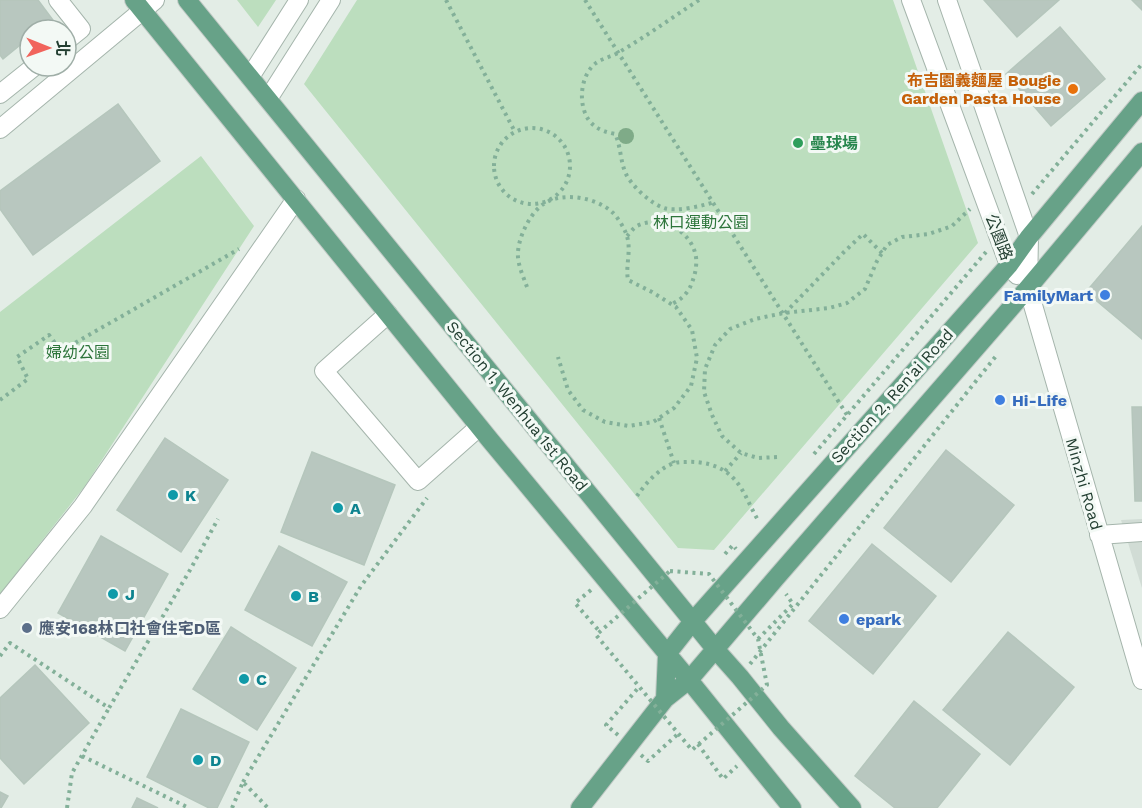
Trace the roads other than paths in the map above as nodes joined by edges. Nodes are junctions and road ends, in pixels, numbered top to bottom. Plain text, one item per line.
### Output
1 (58, 0) edge
2 (187, 0) edge
3 (299, 0) edge
4 (331, 0) edge
5 (911, 0) edge
6 (947, 0) edge
7 (144, 3) edge
8 (72, 18) edge
9 (250, 77) junction
10 (20, 78) edge
11 (0, 94) edge
12 (268, 99) junction
13 (1142, 100) edge
14 (3, 121) edge
15 (998, 149) junction
16 (1142, 152) edge
17 (971, 160) junction
18 (296, 199) junction
19 (1029, 237) junction
20 (1009, 265) junction
21 (1028, 288) junction
22 (388, 314) junction
23 (479, 427) junction
24 (1142, 532) edge
25 (1099, 535) junction
26 (0, 609) edge
27 (693, 621) junction
28 (716, 650) junction
29 (667, 654) junction
30 (689, 680) junction
31 (1142, 680) edge
32 (665, 699) junction
33 (580, 808) edge
34 (792, 808) edge
35 (852, 808) edge

1 - 8 street
2 - 9 main road, Section 1, Wenhua 1st Road
3 - 9 street
4 - 12 street
5 - 17 street, 公園路
6 - 15 street, 公園路
7 - 14 street
7 - 18 main road
9 - 12 main road, Section 1, Wenhua 1st Road
10 - 11 street
12 - 27 main road, Section 1, Wenhua 1st Road
13 - 19 main road, Section 2, Ren'ai Road
15 - 17 street
15 - 19 street, 公園路
16 - 21 main road, Section 2, Ren'ai Road
17 - 20 street, 公園路
18 - 22 main road
18 - 26 street
19 - 20 main road, Section 2, Ren'ai Road
19 - 21 street, 公園路
20 - 21 street, 公園路
20 - 27 main road, Section 2, Ren'ai Road
21 - 25 street, Minzhi Road
21 - 28 main road, Section 2, Ren'ai Road
22 - 23 main road
22 - 23 street
23 - 29 main road
24 - 25 street
25 - 31 street, Minzhi Road
27 - 28 main road, Section 1, Wenhua 1st Road
27 - 29 main road, Section 2, Ren'ai Road
28 - 30 main road, Section 2, Ren'ai Road
28 - 35 main road, Section 1, Wenhua 1st Road
29 - 30 main road
29 - 32 main road
30 - 32 main road, Section 2, Ren'ai Road
30 - 34 main road
32 - 33 main road, Section 2, Ren'ai Road

